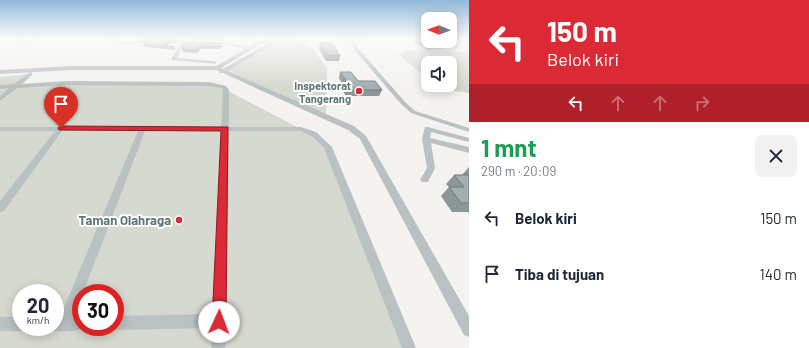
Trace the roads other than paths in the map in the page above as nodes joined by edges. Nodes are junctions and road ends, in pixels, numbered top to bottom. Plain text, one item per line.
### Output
1 (177, 54) edge
2 (243, 54) edge
3 (249, 54) edge
4 (361, 54) edge
5 (220, 69) junction
6 (0, 72) edge
7 (30, 74) junction
8 (0, 77) edge
9 (17, 85) junction
10 (0, 87) edge
11 (0, 99) edge
12 (430, 118) junction
13 (61, 128) junction
14 (143, 128) junction
15 (0, 129) edge
16 (225, 129) junction
17 (428, 129) junction
18 (469, 130) edge
19 (426, 139) junction
20 (469, 140) edge
21 (469, 150) edge
22 (425, 180) dead end
23 (0, 208) edge
24 (64, 315) edge
25 (219, 322) junction
26 (124, 323) edge
27 (0, 324) edge
28 (12, 324) edge
29 (469, 330) edge
30 (218, 348) edge
31 (409, 348) edge

1 - 5 street
2 - 5 street
3 - 5 street
4 - 12 street
5 - 6 street
5 - 7 street
5 - 29 street
7 - 8 street
7 - 9 street
9 - 10 street
9 - 11 street
9 - 16 street
12 - 17 street
12 - 18 street
13 - 14 street
13 - 15 street
13 - 23 street
14 - 16 street
14 - 24 street
16 - 25 street
16 - 31 street
17 - 19 street
17 - 20 street
19 - 21 street
19 - 22 street
25 - 26 street
25 - 30 street
27 - 28 street

